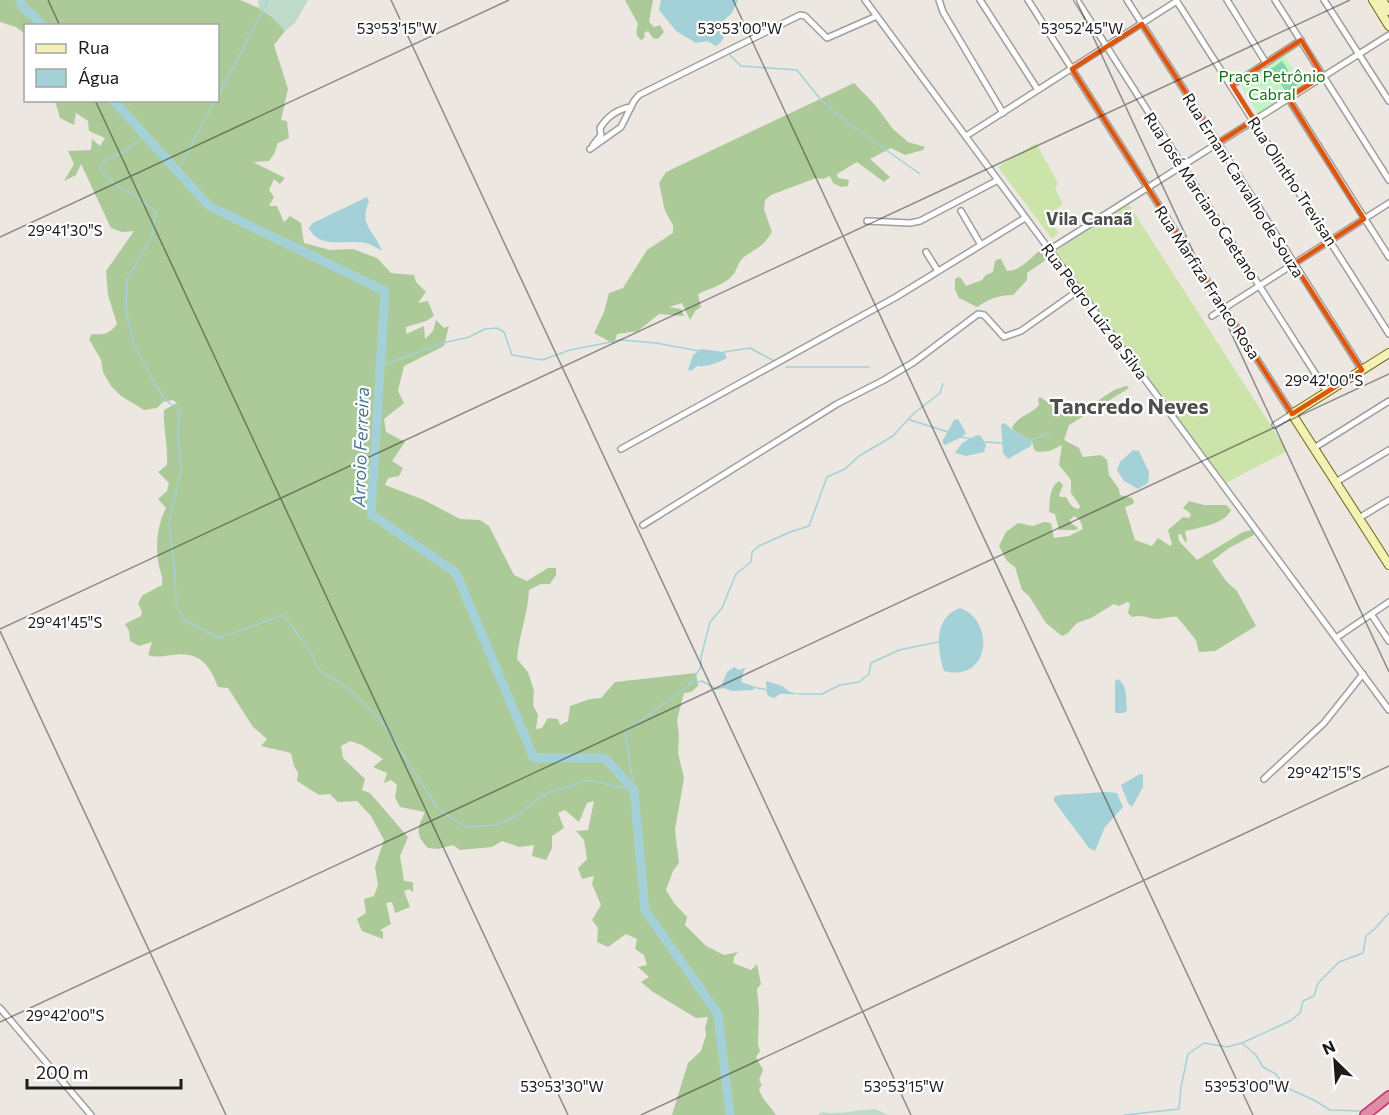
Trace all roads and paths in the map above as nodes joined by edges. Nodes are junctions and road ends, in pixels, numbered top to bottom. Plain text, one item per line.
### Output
1 (865, 0) edge
2 (939, 0) edge
3 (980, 0) edge
4 (1028, 0) edge
5 (1077, 0) edge
6 (1127, 0) edge
7 (1227, 0) edge
8 (1275, 0) edge
9 (1324, 0) edge
10 (1373, 0) edge
11 (1382, 0) edge
12 (1177, 1) edge
13 (1389, 11) edge
14 (877, 16) junction
15 (1142, 24) junction
16 (1389, 26) edge
17 (1389, 35) edge
18 (1301, 40) junction
19 (1107, 46) junction
20 (1359, 54) junction
21 (1266, 63) junction
22 (1072, 69) junction
23 (1323, 76) junction
24 (1232, 85) junction
25 (1038, 90) junction
26 (1288, 98) junction
27 (1389, 101) edge
28 (631, 107) junction
29 (1003, 112) junction
30 (1254, 120) junction
31 (966, 136) junction
32 (1218, 143) junction
33 (1182, 165) junction
34 (998, 180) junction
35 (1389, 180) edge
36 (1148, 187) junction
37 (1389, 203) edge
38 (961, 211) dead end
39 (1025, 218) junction
40 (1364, 219) junction
41 (867, 221) dead end
42 (1331, 240) junction
43 (981, 245) junction
44 (1049, 250) junction
45 (926, 252) dead end
46 (1389, 257) edge
47 (1294, 264) junction
48 (938, 271) junction
49 (1260, 286) junction
50 (1079, 290) junction
51 (1225, 308) junction
52 (1212, 316) dead end
53 (1389, 334) edge
54 (1389, 353) edge
55 (1362, 370) junction
56 (1327, 392) junction
57 (1389, 401) edge
58 (1292, 414) junction
59 (1275, 425) dead end
60 (1314, 448) junction
61 (621, 449) dead end
62 (1389, 450) edge
63 (1336, 483) junction
64 (1389, 500) edge
65 (1359, 518) junction
66 (643, 525) dead end
67 (1386, 552) edge
68 (1389, 565) edge
69 (1389, 602) edge
70 (1371, 614) junction
71 (1336, 638) junction
72 (1389, 641) edge
73 (1363, 674) junction
74 (1388, 706) edge
75 (1264, 779) dead end
76 (0, 1008) edge
77 (1389, 1096) edge
78 (91, 1115) edge
79 (1365, 1115) edge

1 - 14 street, Rua Pedro Luiz da Silva
2 - 29 street
3 - 25 street
4 - 22 street, Rua Marfiza Franco Rosa
5 - 19 street, Rua José Marciano Caetano
6 - 15 street, Rua Ernani Carvalho de Souza
7 - 21 street
8 - 18 street
9 - 20 street
10 - 16 street
11 - 13 street
12 - 15 street
12 - 24 street, Rua Olintho Trevisan
14 - 28 street
14 - 31 street, Rua Pedro Luiz da Silva
15 - 19 street
15 - 32 street, Rua Ernani Carvalho de Souza
17 - 20 street
18 - 21 street
18 - 23 street
19 - 22 street
19 - 33 street, Rua José Marciano Caetano
20 - 23 street
20 - 27 street
21 - 24 street
22 - 25 street
22 - 36 street, Rua Marfiza Franco Rosa
23 - 26 street
23 - 35 street
24 - 30 street, Rua Olintho Trevisan
25 - 29 street
26 - 30 street
26 - 40 street
28 - 28 street
29 - 31 street
30 - 32 street
30 - 42 street, Rua Olintho Trevisan
31 - 34 street, Rua Pedro Luiz da Silva
32 - 33 street
32 - 47 street, Rua Ernani Carvalho de Souza
33 - 36 street
33 - 49 street, Rua José Marciano Caetano
34 - 39 street, Rua Pedro Luiz da Silva
34 - 41 street
36 - 44 street
36 - 51 street, Rua Marfiza Franco Rosa
37 - 40 street
38 - 43 street
39 - 43 street
39 - 44 street, Rua Pedro Luiz da Silva
40 - 42 street
40 - 46 street
42 - 47 street
42 - 53 street, Rua Olintho Trevisan
43 - 48 street
44 - 50 street, Rua Pedro Luiz da Silva
45 - 48 street
47 - 49 street
47 - 55 street, Rua Ernani Carvalho de Souza
48 - 61 street
49 - 51 street
49 - 56 street, Rua José Marciano Caetano
50 - 66 street
50 - 71 street, Rua Pedro Luiz da Silva
51 - 52 street
51 - 58 street, Rua Marfiza Franco Rosa
54 - 55 street
55 - 56 street
56 - 58 street
57 - 60 street
58 - 59 street
58 - 60 street, Rua Marfiza Franco Rosa
60 - 63 street, Rua Marfiza Franco Rosa
62 - 63 street
63 - 65 street, Rua Marfiza Franco Rosa
64 - 65 street
65 - 67 street, Rua Marfiza Franco Rosa
67 - 68 street, Rua Marfiza Franco Rosa
69 - 70 street
70 - 71 street
70 - 72 street
71 - 73 street, Rua Pedro Luiz da Silva
73 - 74 street, Rua Pedro Luiz da Silva
73 - 75 street
76 - 78 street
77 - 79 highway

